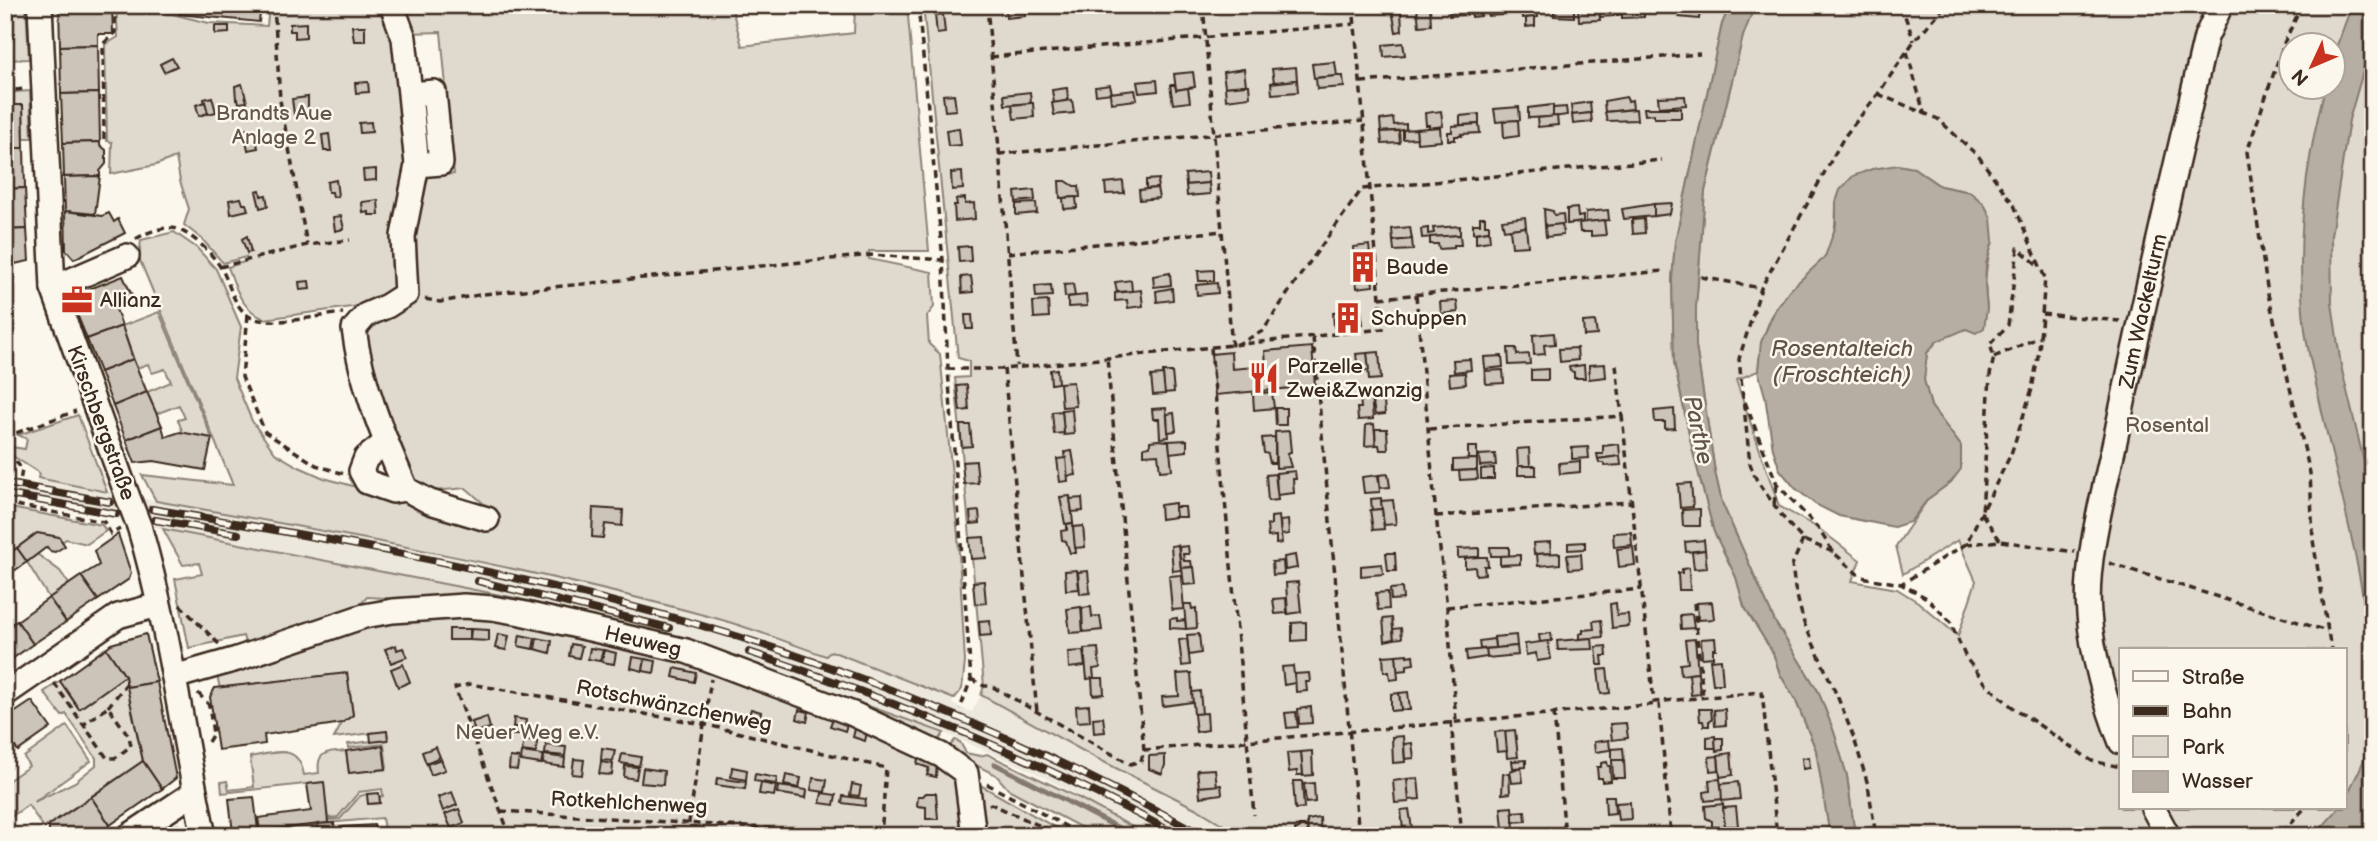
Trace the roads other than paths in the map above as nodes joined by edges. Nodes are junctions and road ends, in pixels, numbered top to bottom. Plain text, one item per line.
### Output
1 (40, 5) edge
2 (2221, 5) edge
3 (393, 8) dead end
4 (133, 246) road end
5 (53, 288) junction
6 (386, 442) junction
7 (406, 489) junction
8 (487, 519) dead end
9 (167, 602) junction
10 (183, 682) junction
11 (5, 694) edge
12 (2119, 738) edge
13 (195, 792) junction
14 (2154, 810) edge
15 (973, 827) edge
16 (129, 836) edge
17 (204, 836) edge
18 (2168, 836) edge

1 - 5 street, Kirschbergstraße
2 - 12 street, Zum Wackelturm
3 - 6 street
4 - 5 street
5 - 9 street, Kirschbergstraße, bridge
6 - 7 street
6 - 7 street
7 - 8 street
9 - 10 street, Kirschbergstraße
9 - 11 street
10 - 13 street, Kirschbergstraße
10 - 15 street, Heuweg
13 - 16 street
13 - 17 street, Kirschbergstraße
14 - 18 street

